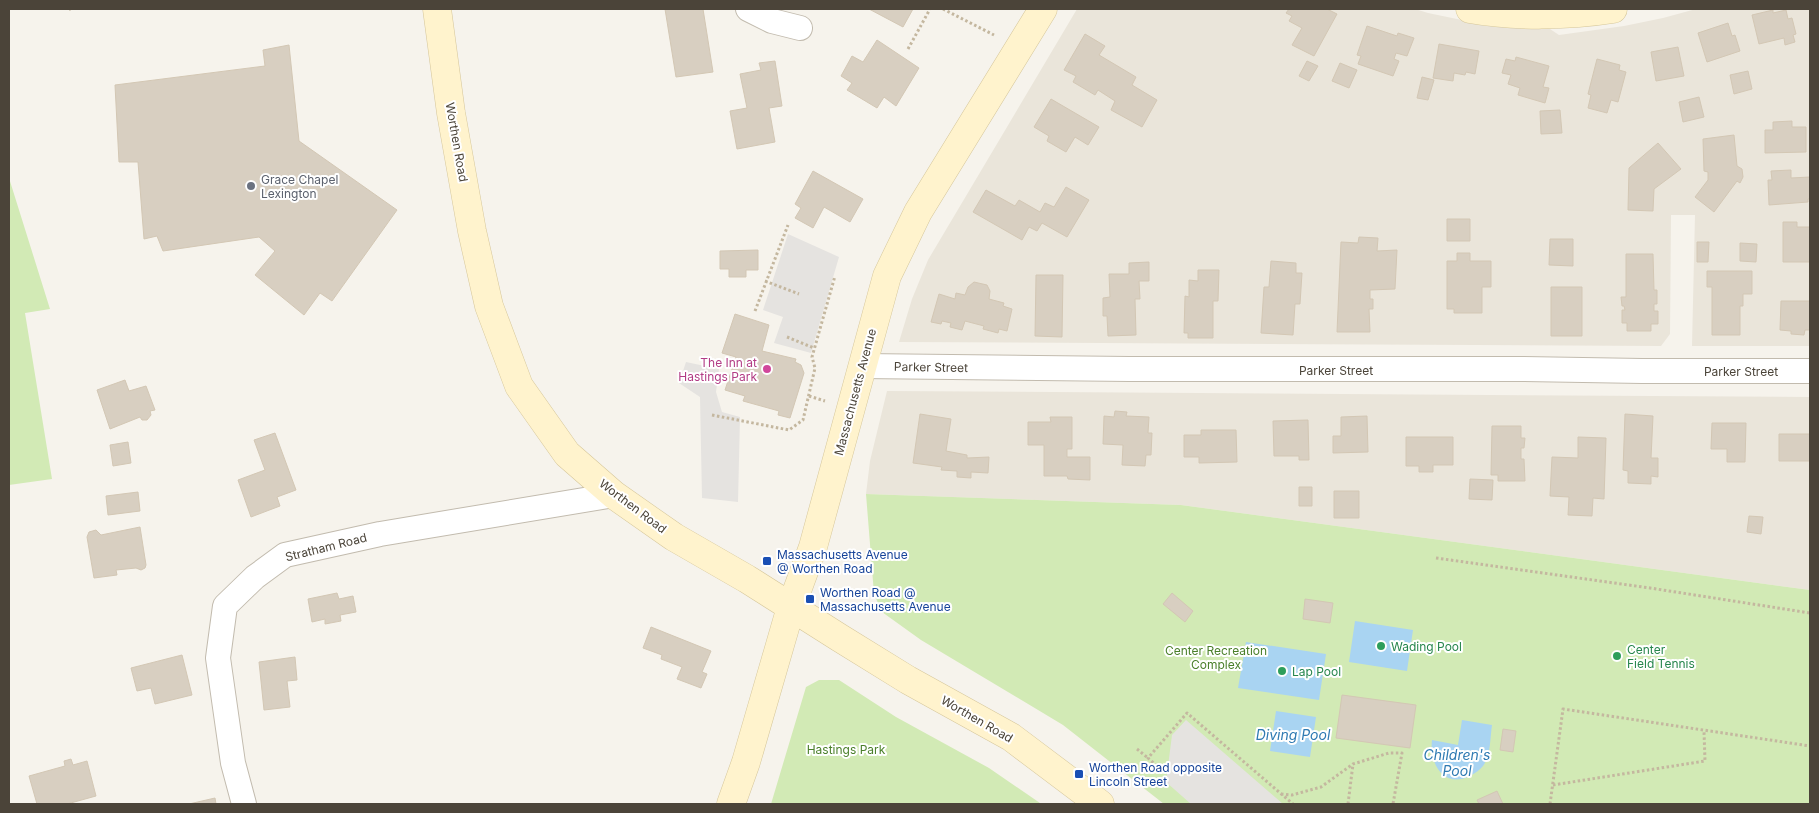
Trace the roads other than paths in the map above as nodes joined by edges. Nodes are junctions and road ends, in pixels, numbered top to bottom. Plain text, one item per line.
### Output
1 (437, 9) edge
2 (748, 9) edge
3 (1043, 9) edge
4 (1470, 9) edge
5 (1613, 9) edge
6 (800, 28) dead end
7 (862, 366) junction
8 (1810, 371) edge
9 (614, 495) junction
10 (791, 607) junction
11 (1092, 802) edge
12 (244, 804) edge
13 (731, 804) edge

1 - 9 main road, Worthen Road
2 - 6 street
3 - 7 main road, Massachusetts Avenue
4 - 5 main road
7 - 8 street, Parker Street
7 - 10 main road, Massachusetts Avenue
9 - 10 main road, Worthen Road
9 - 12 street, Stratham Road
10 - 11 main road, Worthen Road
10 - 13 main road, Massachusetts Avenue

